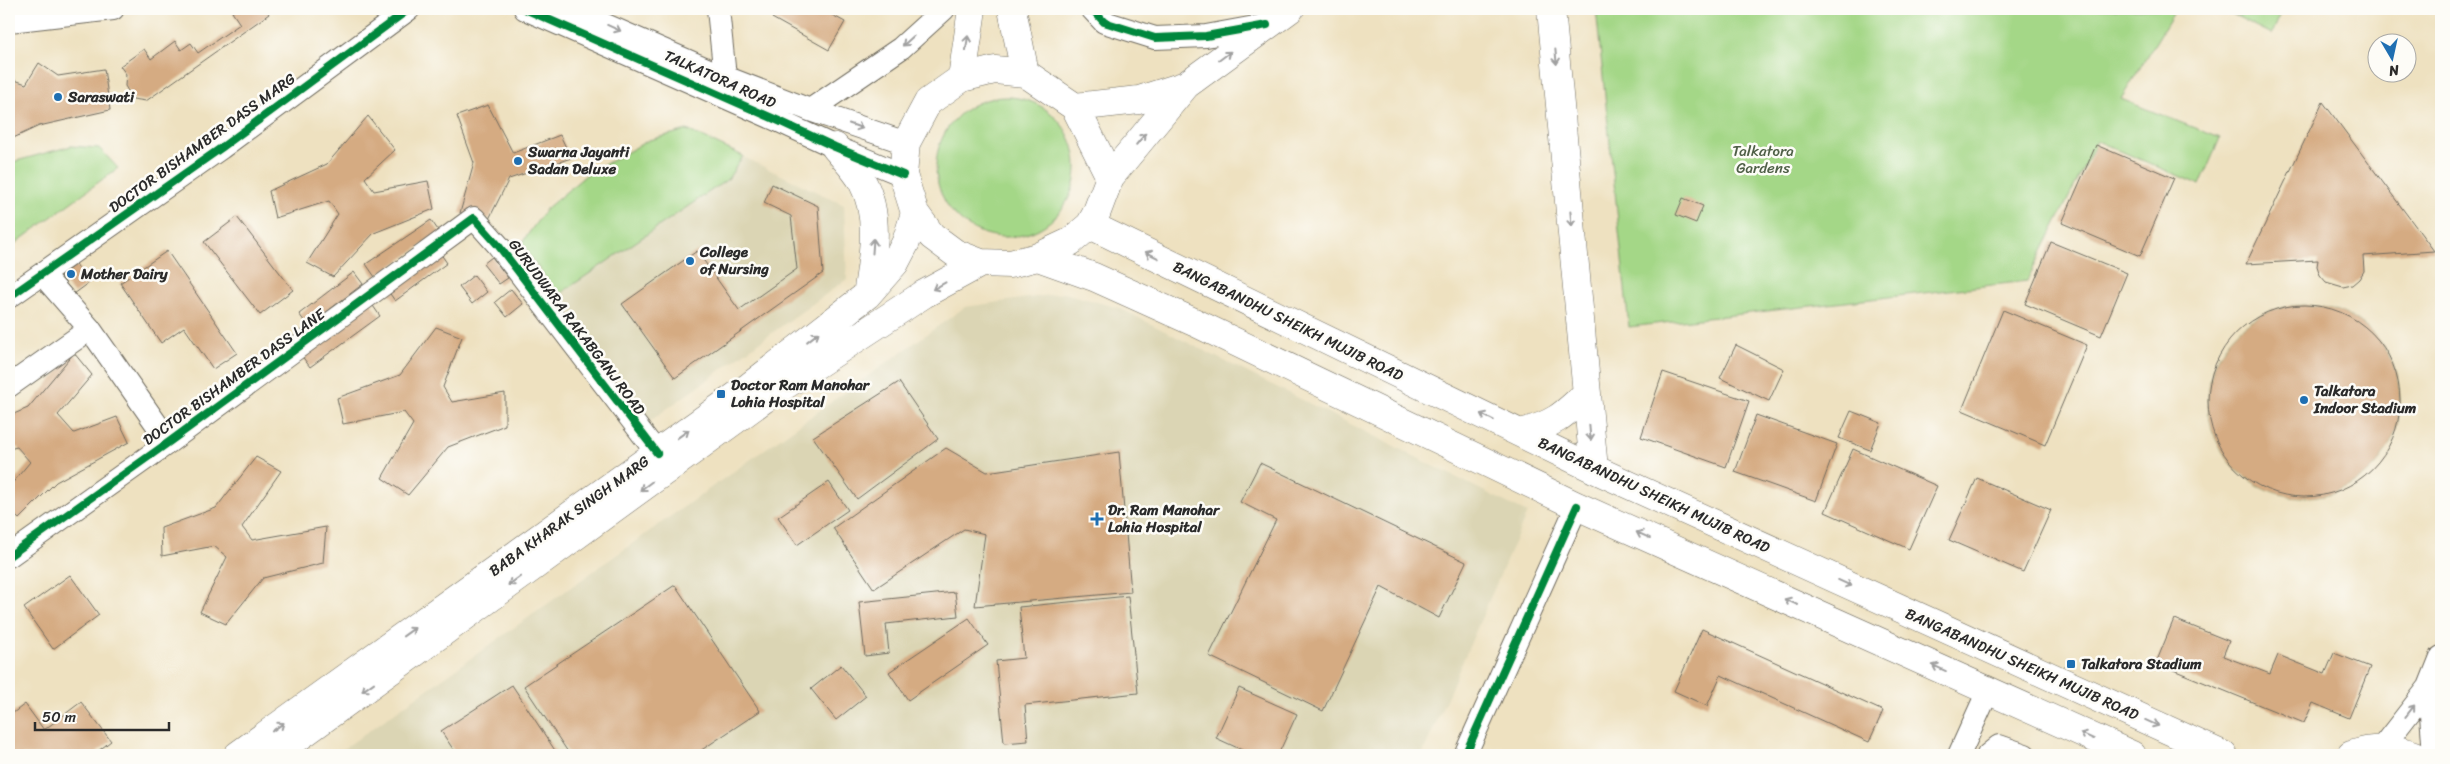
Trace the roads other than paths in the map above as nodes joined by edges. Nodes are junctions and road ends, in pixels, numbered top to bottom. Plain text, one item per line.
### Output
1 (113, 9) edge
2 (409, 9) edge
3 (525, 9) edge
4 (569, 9) edge
5 (718, 9) edge
6 (944, 9) edge
7 (972, 9) edge
8 (1012, 9) edge
9 (1290, 9) edge
10 (1551, 9) edge
11 (1100, 13) edge
12 (9, 20) edge
13 (1267, 24) junction
14 (1025, 73) junction
15 (725, 77) junction
16 (962, 78) junction
17 (1186, 85) junction
18 (1075, 107) junction
19 (810, 110) junction
20 (906, 143) junction
21 (835, 147) junction
22 (904, 175) junction
23 (1110, 177) junction
24 (915, 213) junction
25 (474, 218) joint
26 (1090, 225) junction
27 (1038, 257) junction
28 (982, 262) junction
29 (42, 274) junction
30 (867, 295) junction
31 (9, 297) edge
32 (90, 329) junction
33 (9, 386) edge
34 (1587, 393) junction
35 (1520, 433) junction
36 (170, 442) junction
37 (657, 453) junction
38 (1594, 469) junction
39 (1578, 506) junction
40 (9, 556) edge
41 (2441, 657) edge
42 (2429, 687) junction
43 (1988, 691) junction
44 (2380, 750) junction
45 (238, 755) edge
46 (274, 755) edge
47 (1465, 755) edge
48 (1959, 755) edge
49 (1988, 755) edge
50 (2025, 755) edge
51 (2132, 755) edge
52 (2223, 755) edge
53 (2351, 755) edge
54 (2415, 755) edge
55 (2434, 755) edge

1 - 12 street
2 - 29 street, DOCTOR BISHAMBER DASS MARG
3 - 21 street, TALKATORA ROAD
4 -> 15 street, TALKATORA ROAD
5 - 15 street
6 -> 19 street
16 -> 7 main road
8 - 14 main road
9 - 13 main road
10 -> 34 main road
11 - 13 street
17 -> 13 main road
14 - 16 main road
14 - 18 main road
15 - 19 street, TALKATORA ROAD
16 - 20 main road
17 - 18 main road
23 -> 17 main road
18 - 23 main road
19 -> 20 street, TALKATORA ROAD
20 - 22 main road
21 - 22 street, TALKATORA ROAD
30 -> 21 main road
22 - 24 main road
23 - 26 main road
24 - 28 main road
24 - 30 main road, BABA KHARAK SINGH MARG
25 - 36 street, DOCTOR BISHAMBER DASS LANE
25 - 37 street, GURUDWARA RAKABGANJ ROAD
26 - 27 main road
35 -> 26 main road, BANGABANDHU SHEIKH MUJIB ROAD
27 - 28 main road
27 - 39 main road
28 -> 46 main road, BABA KHARAK SINGH MARG
29 - 31 street, DOCTOR BISHAMBER DASS MARG
29 - 32 street
37 -> 30 main road, BABA KHARAK SINGH MARG
32 - 33 street
32 - 36 street
34 - 35 main road
34 -> 38 main road
35 - 38 main road, BANGABANDHU SHEIKH MUJIB ROAD
36 - 40 street, DOCTOR BISHAMBER DASS LANE
45 -> 37 main road, BABA KHARAK SINGH MARG
38 -> 52 main road, BANGABANDHU SHEIKH MUJIB ROAD
43 -> 39 main road
39 - 47 street
41 - 42 street
44 -> 42 street
42 - 55 street
43 - 48 street
51 -> 43 main road
44 - 53 main road
44 - 54 main road
49 - 50 street

